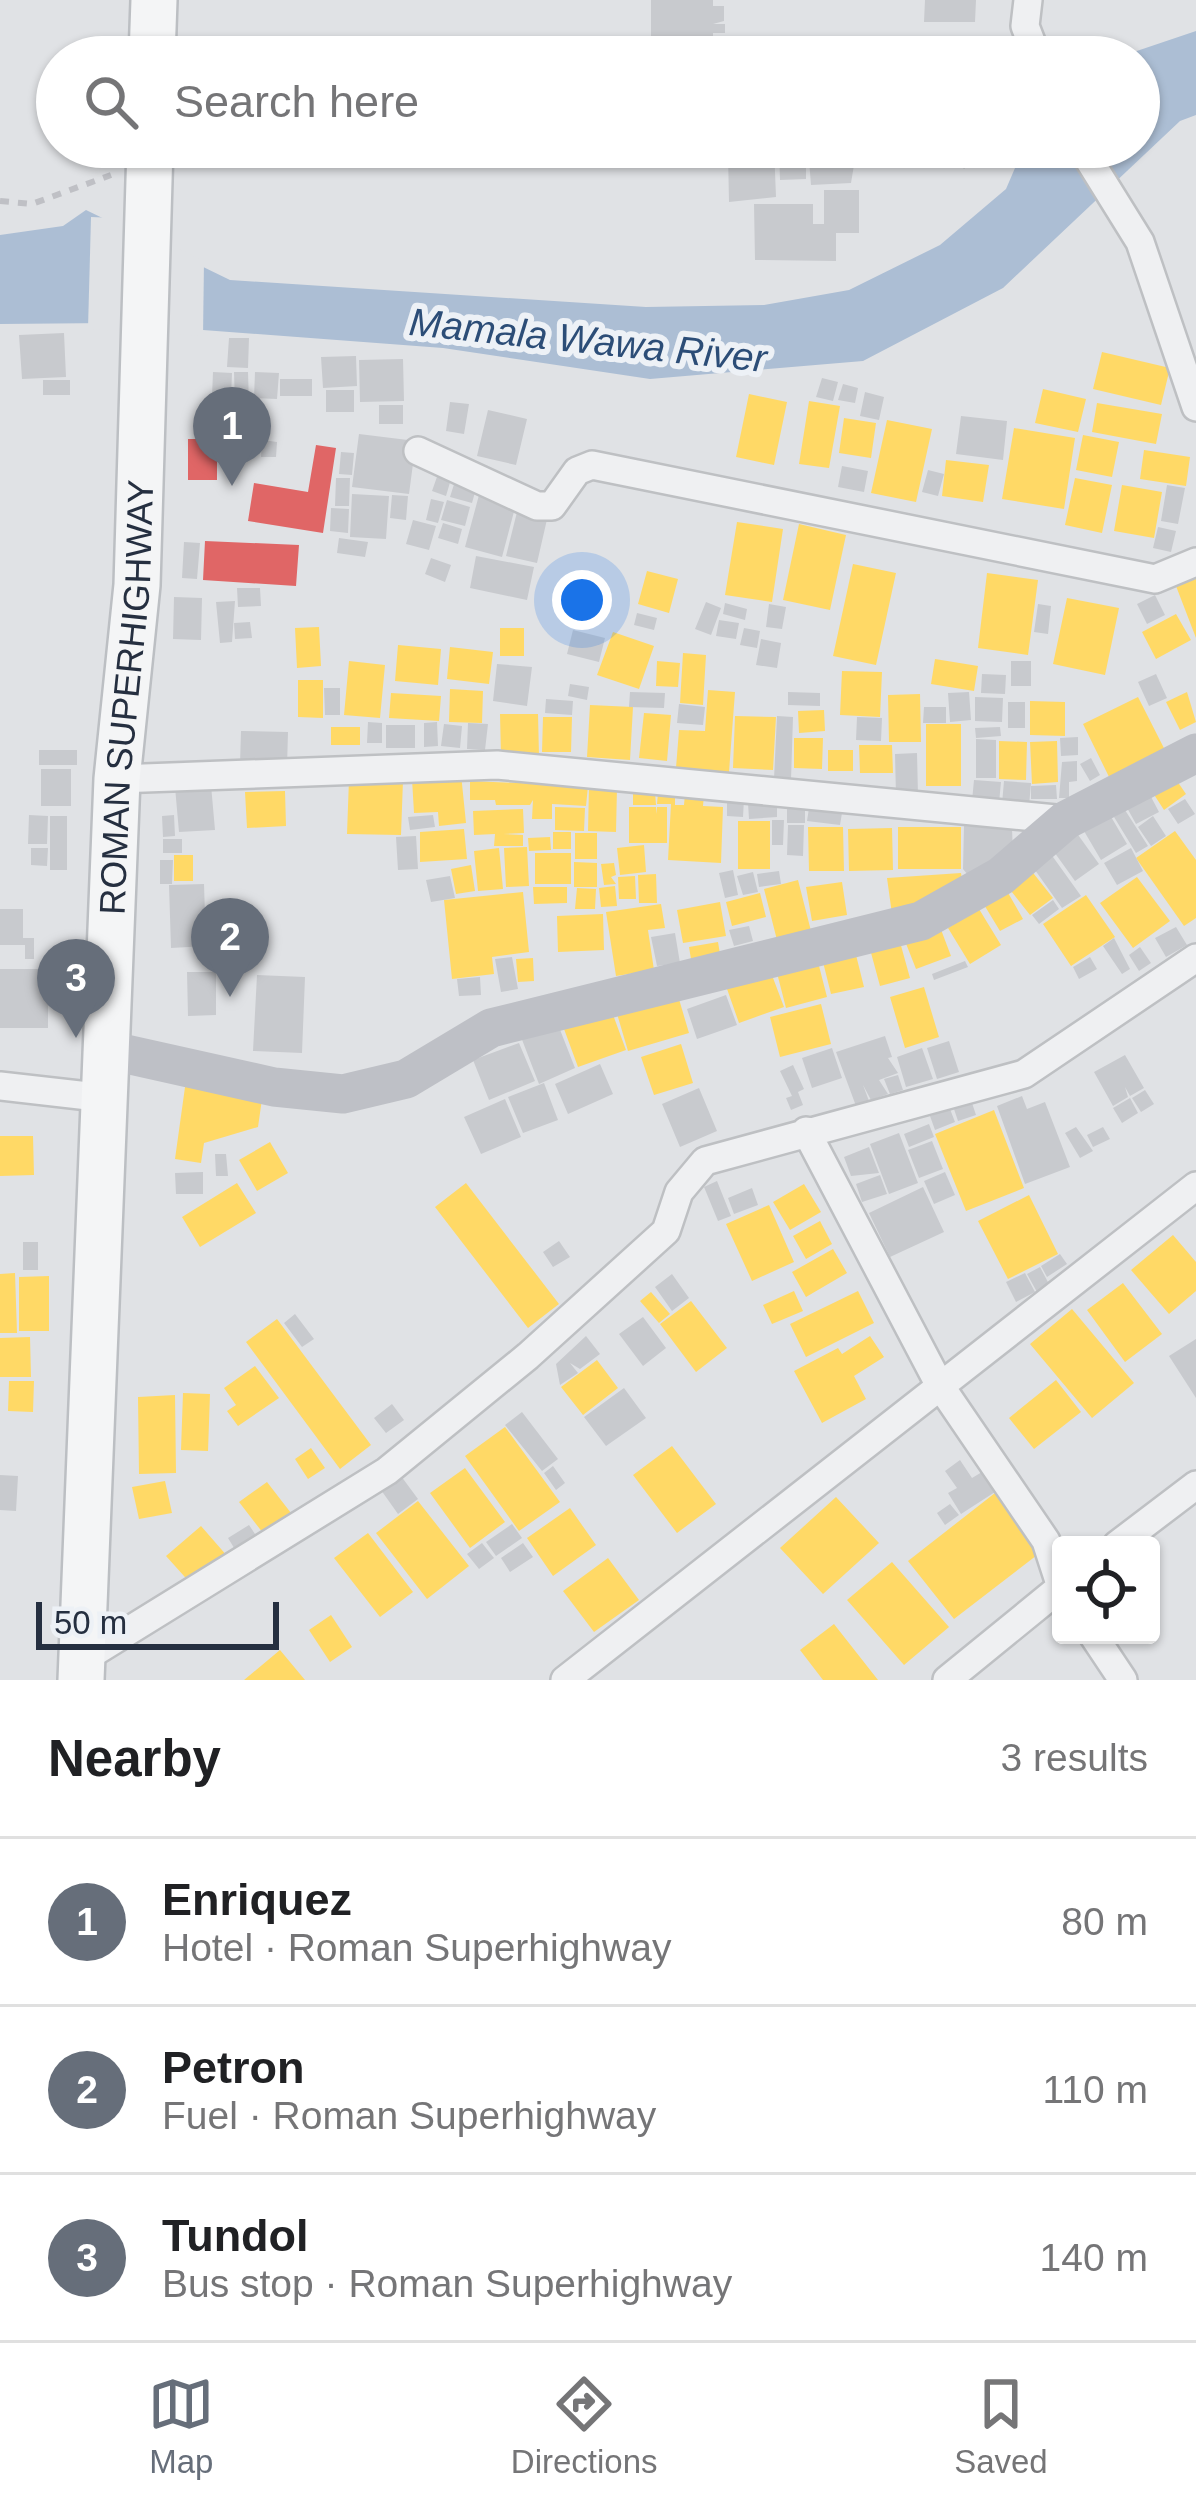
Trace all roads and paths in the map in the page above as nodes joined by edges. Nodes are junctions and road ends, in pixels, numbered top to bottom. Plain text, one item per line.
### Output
1 (154, 0) edge
2 (1028, 0) edge
3 (153, 36) edge
4 (1029, 36) edge
5 (116, 168) edge
6 (149, 168) edge
7 (1094, 168) edge
8 (0, 201) edge
9 (1196, 407) edge
10 (418, 451) dead end
11 (1196, 562) edge
12 (1196, 753) edge
13 (117, 779) junction
14 (1066, 820) junction
15 (1196, 958) edge
16 (108, 1050) junction
17 (0, 1086) edge
18 (106, 1098) junction
19 (806, 1132) junction
20 (1196, 1186) edge
21 (939, 1384) junction
22 (1196, 1485) edge
23 (1129, 1536) edge
24 (1099, 1644) edge
25 (82, 1670) edge
26 (566, 1680) edge
27 (947, 1680) edge
28 (1123, 1680) edge

1 - 3 main road
2 - 4 street
5 - 8 path
6 - 13 main road, ROMAN SUPERHIGHWAY
7 - 9 street
10 - 11 street
12 - 14 street
13 - 14 street
13 - 16 main road, ROMAN SUPERHIGHWAY
14 - 16 street
15 - 19 street
16 - 18 main road, ROMAN SUPERHIGHWAY
17 - 18 street
18 - 25 main road, ROMAN SUPERHIGHWAY
19 - 21 street
19 - 25 street
20 - 21 street
21 - 26 street
21 - 27 street
22 - 23 street
24 - 28 street

